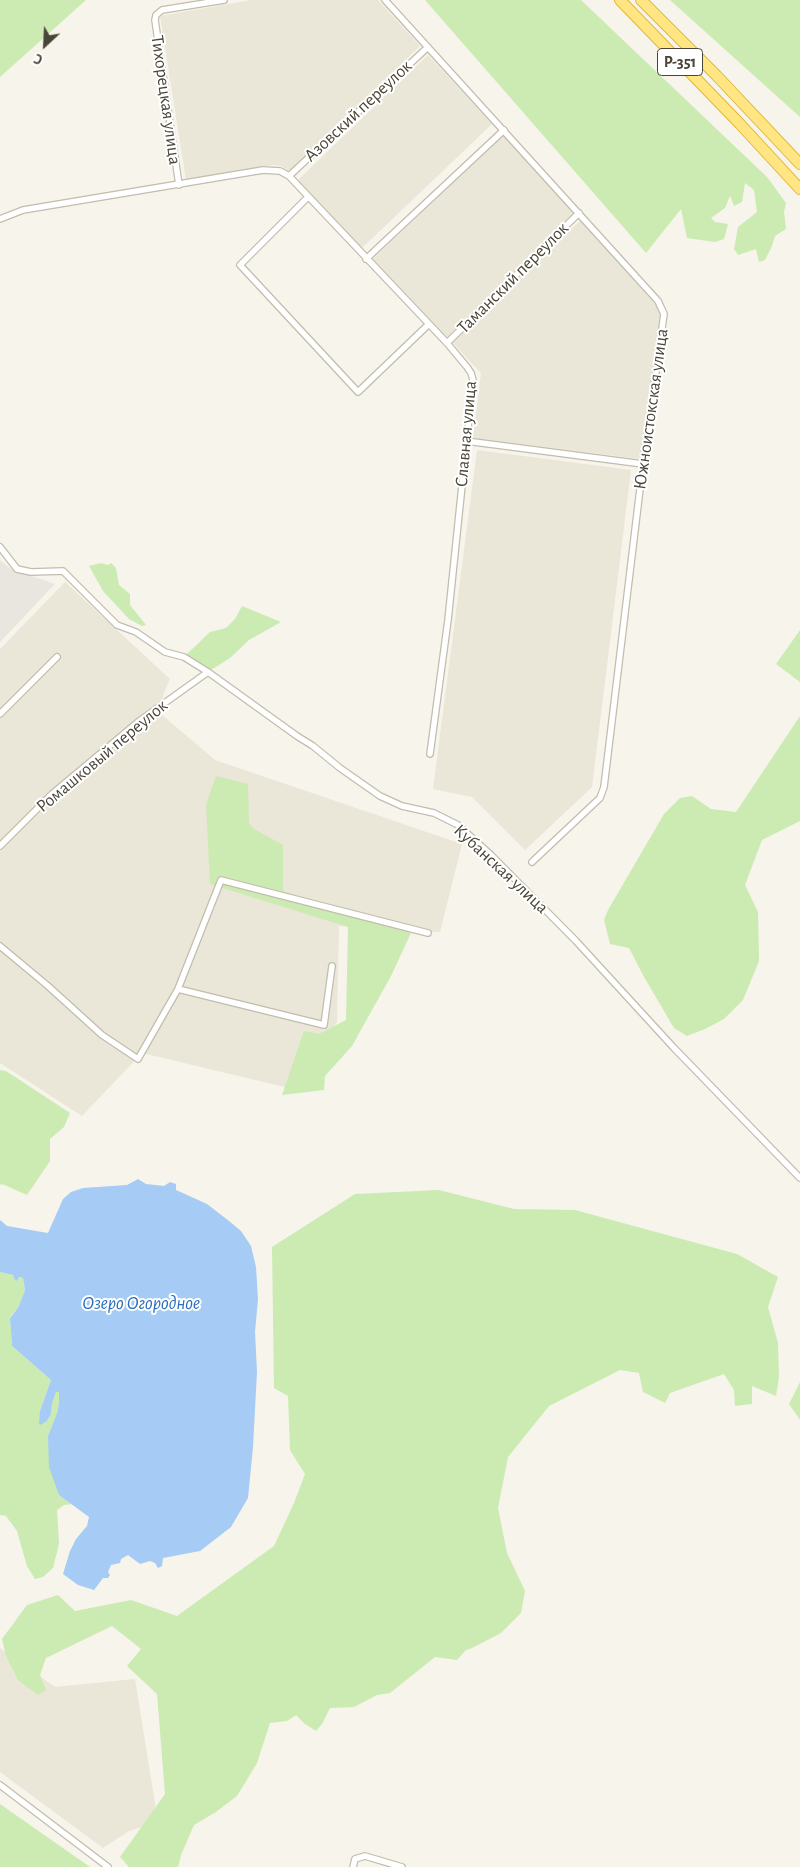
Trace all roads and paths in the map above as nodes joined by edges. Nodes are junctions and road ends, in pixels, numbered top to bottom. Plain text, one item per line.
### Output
1 (224, 0) edge
2 (385, 0) edge
3 (620, 0) edge
4 (641, 0) edge
5 (428, 47) junction
6 (504, 130) junction
7 (800, 164) edge
8 (289, 176) junction
9 (179, 185) junction
10 (800, 189) edge
11 (308, 197) junction
12 (579, 213) junction
13 (0, 219) edge
14 (366, 259) junction
15 (429, 324) junction
16 (447, 343) junction
17 (466, 441) junction
18 (643, 464) junction
19 (0, 547) edge
20 (57, 658) dead end
21 (208, 672) junction
22 (0, 714) edge
23 (430, 754) dead end
24 (0, 846) edge
25 (532, 862) dead end
26 (428, 933) dead end
27 (0, 946) edge
28 (332, 966) dead end
29 (178, 989) junction
30 (800, 1178) edge
31 (0, 1785) edge
32 (108, 1867) edge
33 (353, 1867) edge
34 (402, 1867) edge

1 - 9 street, Тихорецкая улица
2 - 5 street, Южноистокская улица
3 - 10 highway, Р-351
4 - 7 highway, Р-351
5 - 6 street, Южноистокская улица
5 - 8 street, Азовский переулок
6 - 12 street, Южноистокская улица
6 - 14 street
8 - 9 street
8 - 11 street, Славная улица
9 - 13 street
11 - 14 street, Славная улица
11 - 15 street
12 - 16 street, Таманский переулок
12 - 18 street, Южноистокская улица
14 - 15 street, Славная улица
15 - 16 street, Славная улица
16 - 17 street, Славная улица
17 - 18 street
17 - 23 street, Славная улица
18 - 25 street, Южноистокская улица
19 - 21 street, Кубанская улица
20 - 22 street
21 - 24 street, Ромашковый переулок
21 - 30 street, Кубанская улица
26 - 29 street
27 - 29 street
28 - 29 street
31 - 32 street
33 - 34 street

